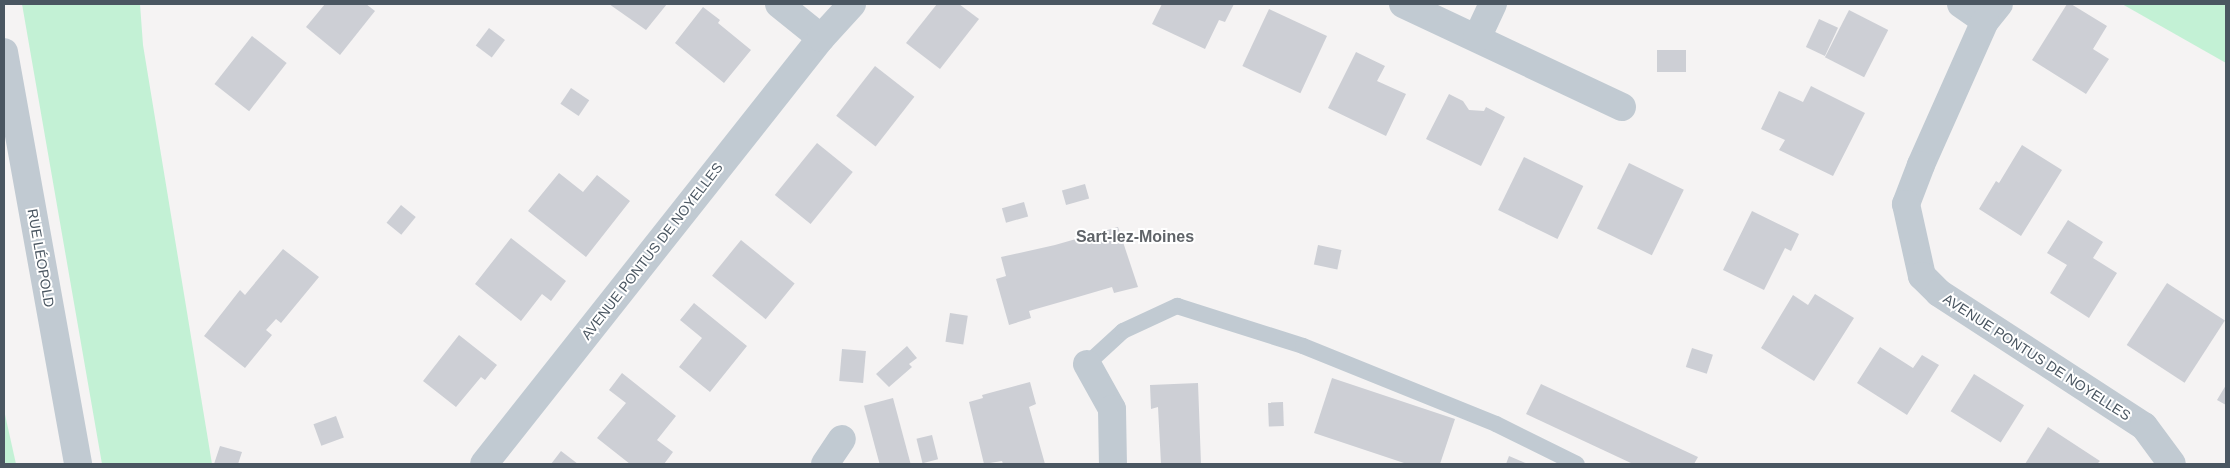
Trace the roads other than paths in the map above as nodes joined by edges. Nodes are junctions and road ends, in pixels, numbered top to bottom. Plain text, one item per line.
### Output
1 (779, 4) edge
2 (852, 4) edge
3 (1403, 4) edge
4 (1493, 4) edge
5 (1961, 4) edge
6 (1992, 12) edge
7 (821, 38) junction
8 (1477, 38) junction
9 (4, 52) edge
10 (1622, 107) dead end
11 (1087, 364) joint
12 (842, 439) dead end
13 (78, 464) edge
14 (484, 464) edge
15 (825, 464) edge
16 (1114, 464) edge
17 (1577, 464) edge
18 (2172, 464) edge

1 - 7 street
2 - 7 street, AVENUE PONTUS DE NOYELLES
3 - 8 street
4 - 8 street
5 - 6 street, AVENUE PONTUS DE NOYELLES
6 - 18 street, AVENUE PONTUS DE NOYELLES
7 - 14 street, AVENUE PONTUS DE NOYELLES
8 - 10 street
9 - 13 street, RUE LÉOPOLD
11 - 16 street
11 - 17 lane
12 - 15 street

